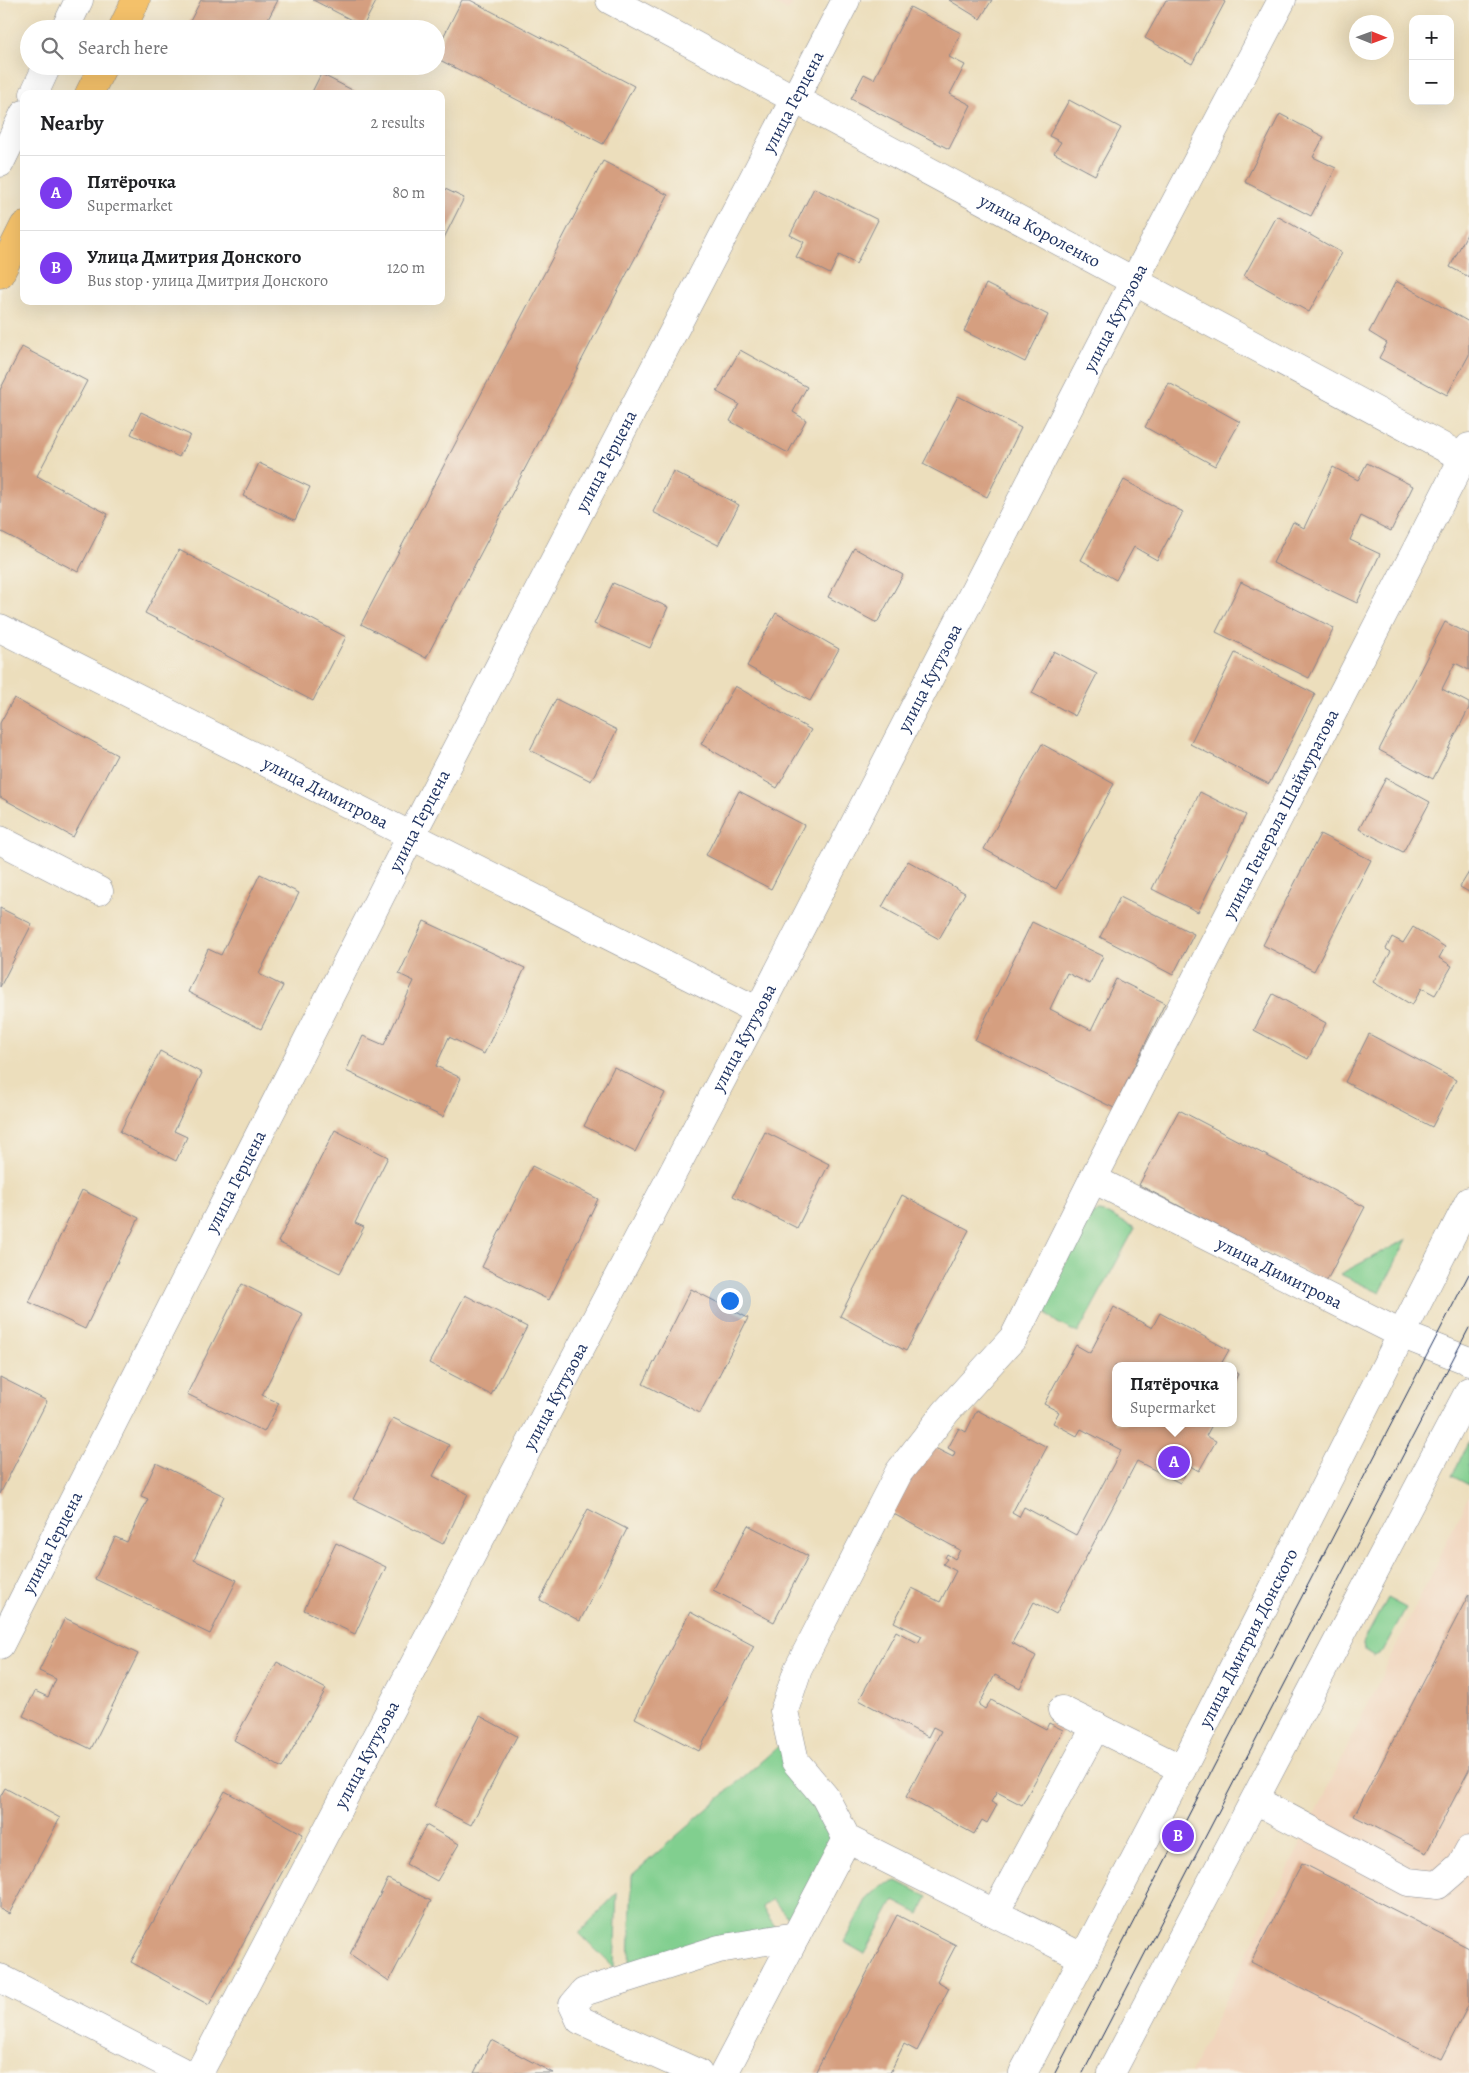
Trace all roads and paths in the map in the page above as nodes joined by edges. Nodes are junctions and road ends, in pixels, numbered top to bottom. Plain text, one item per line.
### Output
1 (79, 0) edge
2 (136, 0) edge
3 (610, 0) edge
4 (846, 0) edge
5 (1282, 0) edge
6 (69, 20) edge
7 (126, 20) edge
8 (43, 75) edge
9 (98, 75) edge
10 (36, 90) edge
11 (91, 90) edge
12 (794, 99) junction
13 (20, 122) edge
14 (0, 163) edge
15 (20, 234) edge
16 (0, 274) edge
17 (1134, 281) junction
18 (1467, 455) edge
19 (2, 633) edge
20 (410, 836) junction
21 (0, 840) edge
22 (99, 891) dead end
23 (758, 1011) junction
24 (1093, 1179) junction
25 (1469, 1201) edge
26 (1400, 1334) junction
27 (1469, 1361) edge
28 (1469, 1391) edge
29 (0, 1645) edge
30 (1062, 1710) dead end
31 (1096, 1726) junction
32 (1182, 1769) junction
33 (1255, 1800) junction
34 (847, 1838) junction
35 (1469, 1850) edge
36 (995, 1913) junction
37 (796, 1936) junction
38 (1084, 1958) junction
39 (0, 1978) edge
40 (185, 2073) edge
41 (199, 2073) edge
42 (698, 2073) edge
43 (724, 2073) edge
44 (1023, 2073) edge
45 (1111, 2073) edge

1 - 6 street
2 - 7 main road
3 - 12 street, улица Короленко
4 - 12 street, улица Герцена
5 - 17 street, улица Кутузова
8 - 10 street
9 - 11 main road
12 - 17 street, улица Короленко
12 - 20 street, улица Герцена
13 - 14 street
15 - 16 main road
17 - 18 street, улица Короленко
17 - 23 street, улица Кутузова
18 - 24 street, улица Генерала Шаймуратова
19 - 20 street, улица Димитрова
20 - 23 street, улица Димитрова
20 - 29 street, улица Герцена
21 - 22 street
23 - 41 street, улица Кутузова
24 - 26 street, улица Димитрова
24 - 34 street, улица Генерала Шаймуратова
25 - 26 street, улица Дмитрия Донского
26 - 27 street, улица Димитрова
26 - 32 street, улица Дмитрия Донского
28 - 33 street
30 - 31 street
31 - 32 street
31 - 36 street
32 - 38 street, улица Дмитрия Донского
33 - 35 street
33 - 45 street
34 - 36 street
34 - 37 street
36 - 38 street
37 - 42 street
37 - 43 street
38 - 44 street, улица Дмитрия Донского
39 - 40 street

